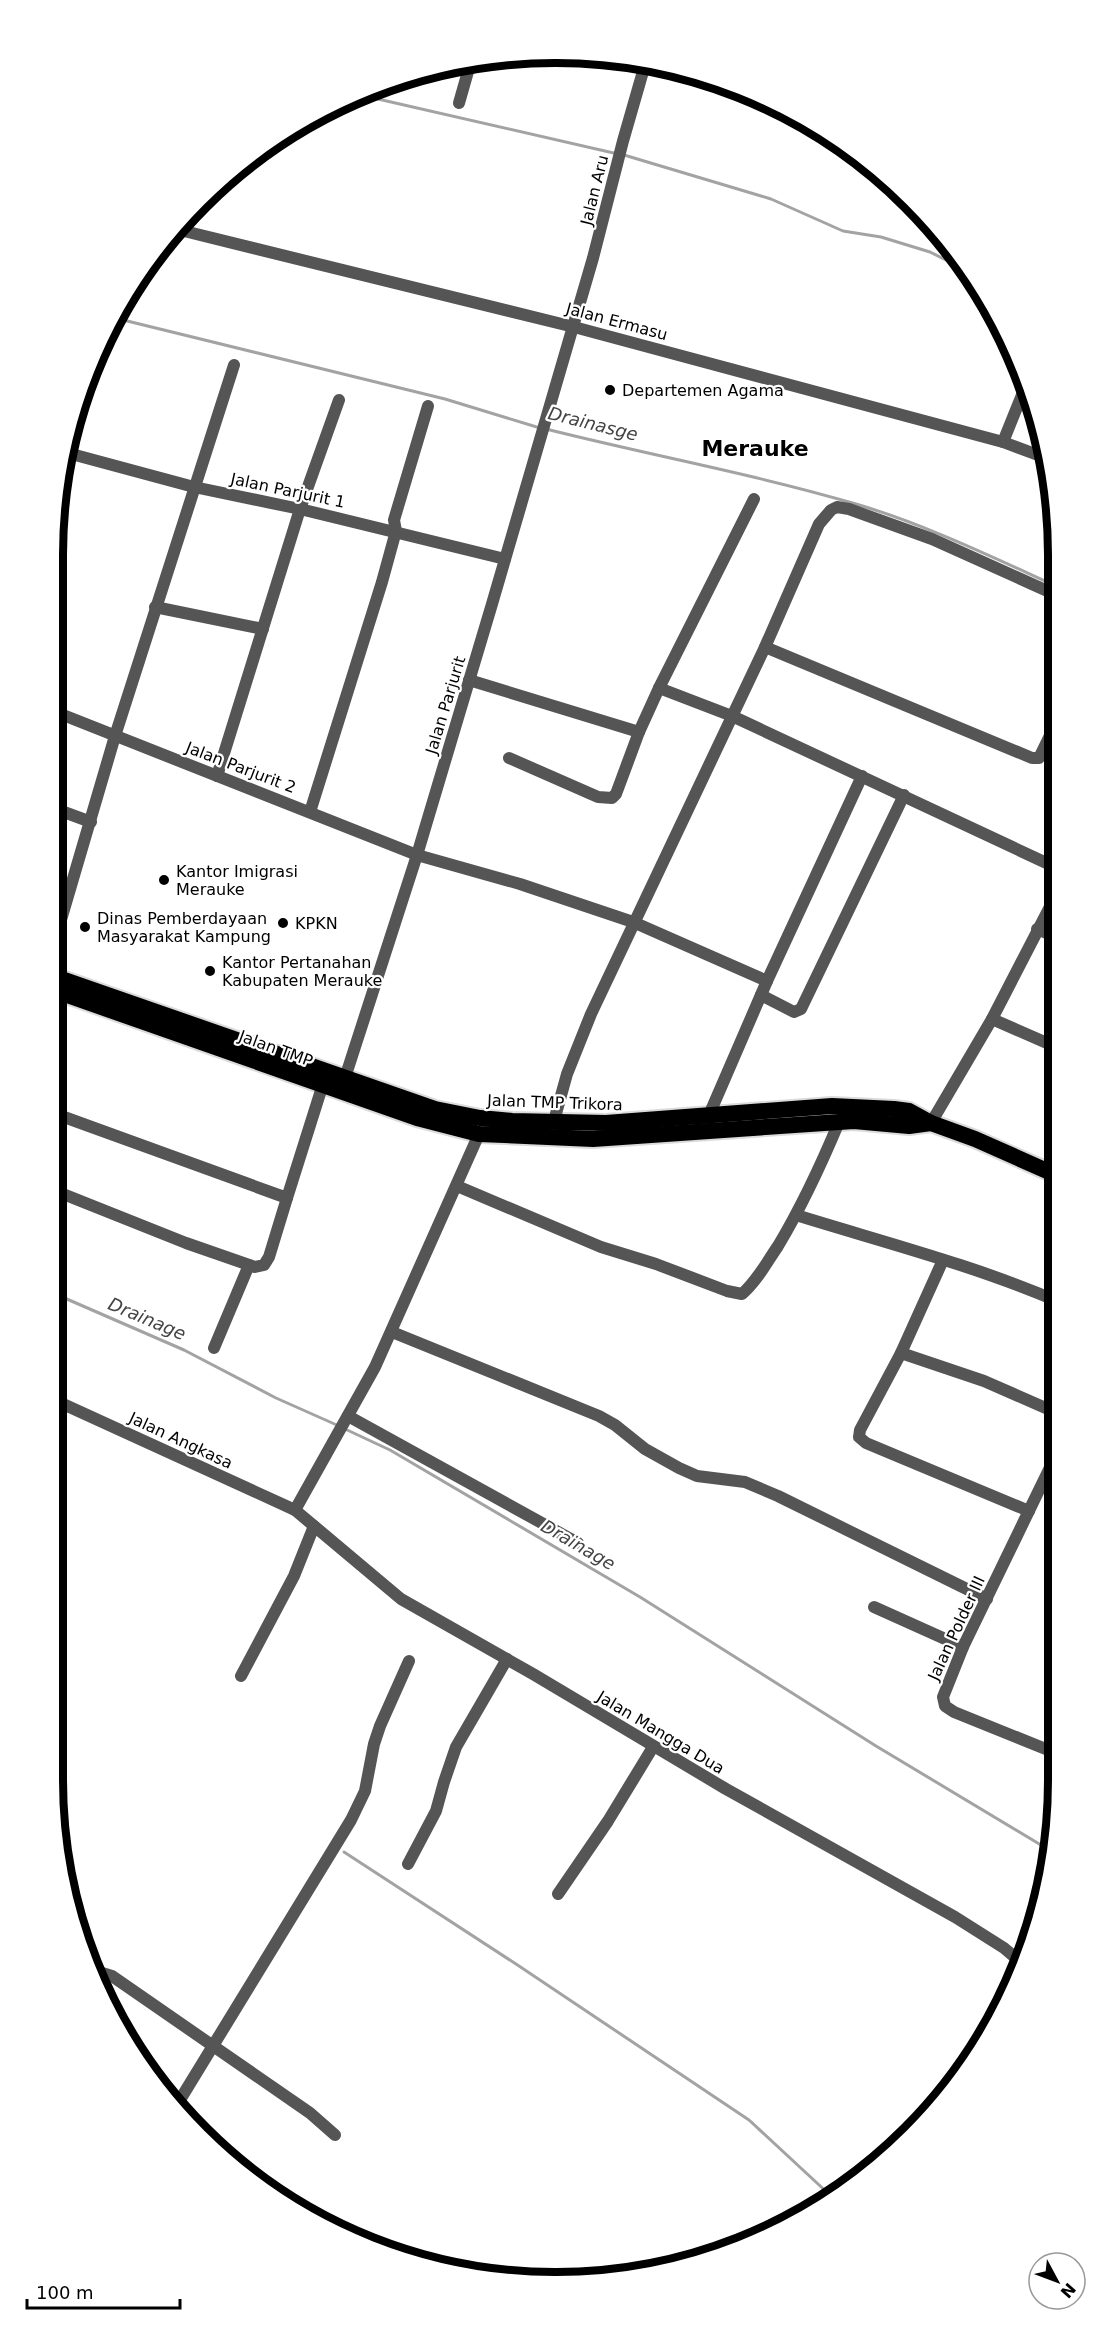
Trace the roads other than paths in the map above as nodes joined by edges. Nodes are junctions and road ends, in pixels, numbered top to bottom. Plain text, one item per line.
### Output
1 (468, 71) edge
2 (643, 71) edge
3 (459, 103) dead end
4 (185, 231) edge
5 (574, 327) junction
6 (234, 365) dead end
7 (1022, 396) edge
8 (339, 400) dead end
9 (428, 406) dead end
10 (1003, 441) junction
11 (73, 454) edge
12 (1038, 455) edge
13 (194, 487) junction
14 (754, 499) dead end
15 (300, 509) junction
16 (396, 531) junction
17 (505, 559) junction
18 (1048, 591) edge
19 (155, 607) junction
20 (263, 629) junction
21 (765, 647) junction
22 (470, 680) junction
23 (659, 688) junction
24 (63, 715) edge
25 (732, 716) junction
26 (639, 732) junction
27 (115, 736) junction
28 (1048, 739) edge
29 (509, 758) dead end
30 (217, 776) junction
31 (862, 776) junction
32 (904, 795) junction
33 (63, 812) edge
34 (310, 812) junction
35 (91, 822) junction
36 (417, 855) junction
37 (1048, 864) edge
38 (1048, 910) edge
39 (63, 912) edge
40 (633, 922) junction
41 (1038, 929) junction
42 (1048, 933) edge
43 (63, 980) edge
44 (767, 981) junction
45 (63, 994) edge
46 (761, 995) junction
47 (992, 1019) junction
48 (1048, 1044) edge
49 (323, 1084) junction
50 (343, 1084) junction
51 (709, 1115) junction
52 (63, 1117) edge
53 (554, 1121) junction
54 (839, 1122) junction
55 (931, 1124) junction
56 (702, 1131) junction
57 (479, 1134) junction
58 (1048, 1171) edge
59 (457, 1186) junction
60 (63, 1194) edge
61 (287, 1198) junction
62 (796, 1215) junction
63 (943, 1260) junction
64 (249, 1265) junction
65 (1048, 1297) edge
66 (392, 1332) junction
67 (214, 1348) dead end
68 (901, 1353) junction
69 (63, 1404) edge
70 (1048, 1409) edge
71 (347, 1419) junction
72 (1048, 1472) edge
73 (295, 1510) junction
74 (1029, 1511) junction
75 (314, 1526) junction
76 (578, 1543) dead end
77 (987, 1599) junction
78 (874, 1606) dead end
79 (963, 1647) junction
80 (507, 1659) junction
81 (409, 1661) dead end
82 (241, 1676) dead end
83 (653, 1747) junction
84 (1048, 1750) edge
85 (408, 1864) dead end
86 (558, 1894) dead end
87 (1015, 1957) edge
88 (102, 1973) edge
89 (213, 2046) junction
90 (181, 2099) edge
91 (336, 2134) dead end

1 - 3 street
2 - 5 street, Jalan Aru
4 - 5 street, Jalan Ermasu
5 - 10 street, Jalan Ermasu
5 - 17 street, Jalan Parjurit
6 - 13 street
7 - 10 street
8 - 15 street
9 - 16 street
10 - 12 street, Jalan Ermasu
11 - 13 street, Jalan Parjurit 1
13 - 15 street, Jalan Parjurit 1
13 - 19 street
14 - 23 street
15 - 16 street, Jalan Parjurit 1
15 - 20 street
16 - 17 street, Jalan Parjurit 1
16 - 34 street
17 - 22 street, Jalan Parjurit
18 - 21 street
19 - 20 street
19 - 27 street
20 - 30 street
21 - 25 street
21 - 28 street
22 - 26 street
22 - 36 street, Jalan Parjurit
23 - 25 street
23 - 26 street
24 - 27 street, Jalan Parjurit 2
25 - 31 street
25 - 40 street
26 - 29 street
27 - 30 street, Jalan Parjurit 2
27 - 35 street
30 - 34 street, Jalan Parjurit 2
31 - 32 street
31 - 44 street
32 - 37 street
32 - 46 street
33 - 35 street
34 - 36 street, Jalan Parjurit 2
35 - 39 street
36 - 40 street, Jalan Parjurit 2
36 - 50 street, Jalan Parjurit
38 - 41 street
40 - 44 street, Jalan Parjurit 2
40 - 53 street
41 - 42 street
41 - 47 street
43 - 50 highway, Jalan TMP Trikora
44 - 46 street
45 - 49 highway, Jalan TMP
46 - 51 street
47 - 48 street
47 - 55 street
49 - 50 highway, Jalan TMP
49 - 61 street
50 - 53 highway, Jalan TMP Trikora
50 - 57 highway, Jalan TMP Trikora
51 - 53 highway, Jalan TMP Trikora
51 - 55 highway, Jalan TMP Trikora
51 - 56 street
52 - 61 street
54 - 55 highway, Jalan TMP Trikora
54 - 56 highway, Jalan TMP Trikora
54 - 62 street
55 - 58 highway, Jalan TMP Trikora
56 - 57 highway, Jalan TMP Trikora
57 - 59 street
59 - 62 street
59 - 66 street
60 - 64 street
61 - 64 street
62 - 63 street
63 - 65 street
63 - 68 street
64 - 67 street
66 - 71 street
66 - 77 street
68 - 70 street
68 - 74 street
69 - 73 street, Jalan Angkasa
71 - 73 street
71 - 76 street
72 - 74 street, Jalan Polder III
73 - 75 street, Jalan Mangga Dua
74 - 77 street, Jalan Polder III
75 - 80 street, Jalan Mangga Dua
75 - 82 street
77 - 79 street, Jalan Polder III
78 - 79 street
79 - 84 street, Jalan Polder III
80 - 83 street, Jalan Mangga Dua
80 - 85 street
81 - 89 street
83 - 86 street
83 - 87 street, Jalan Mangga Dua
88 - 89 street
89 - 90 street
89 - 91 street

